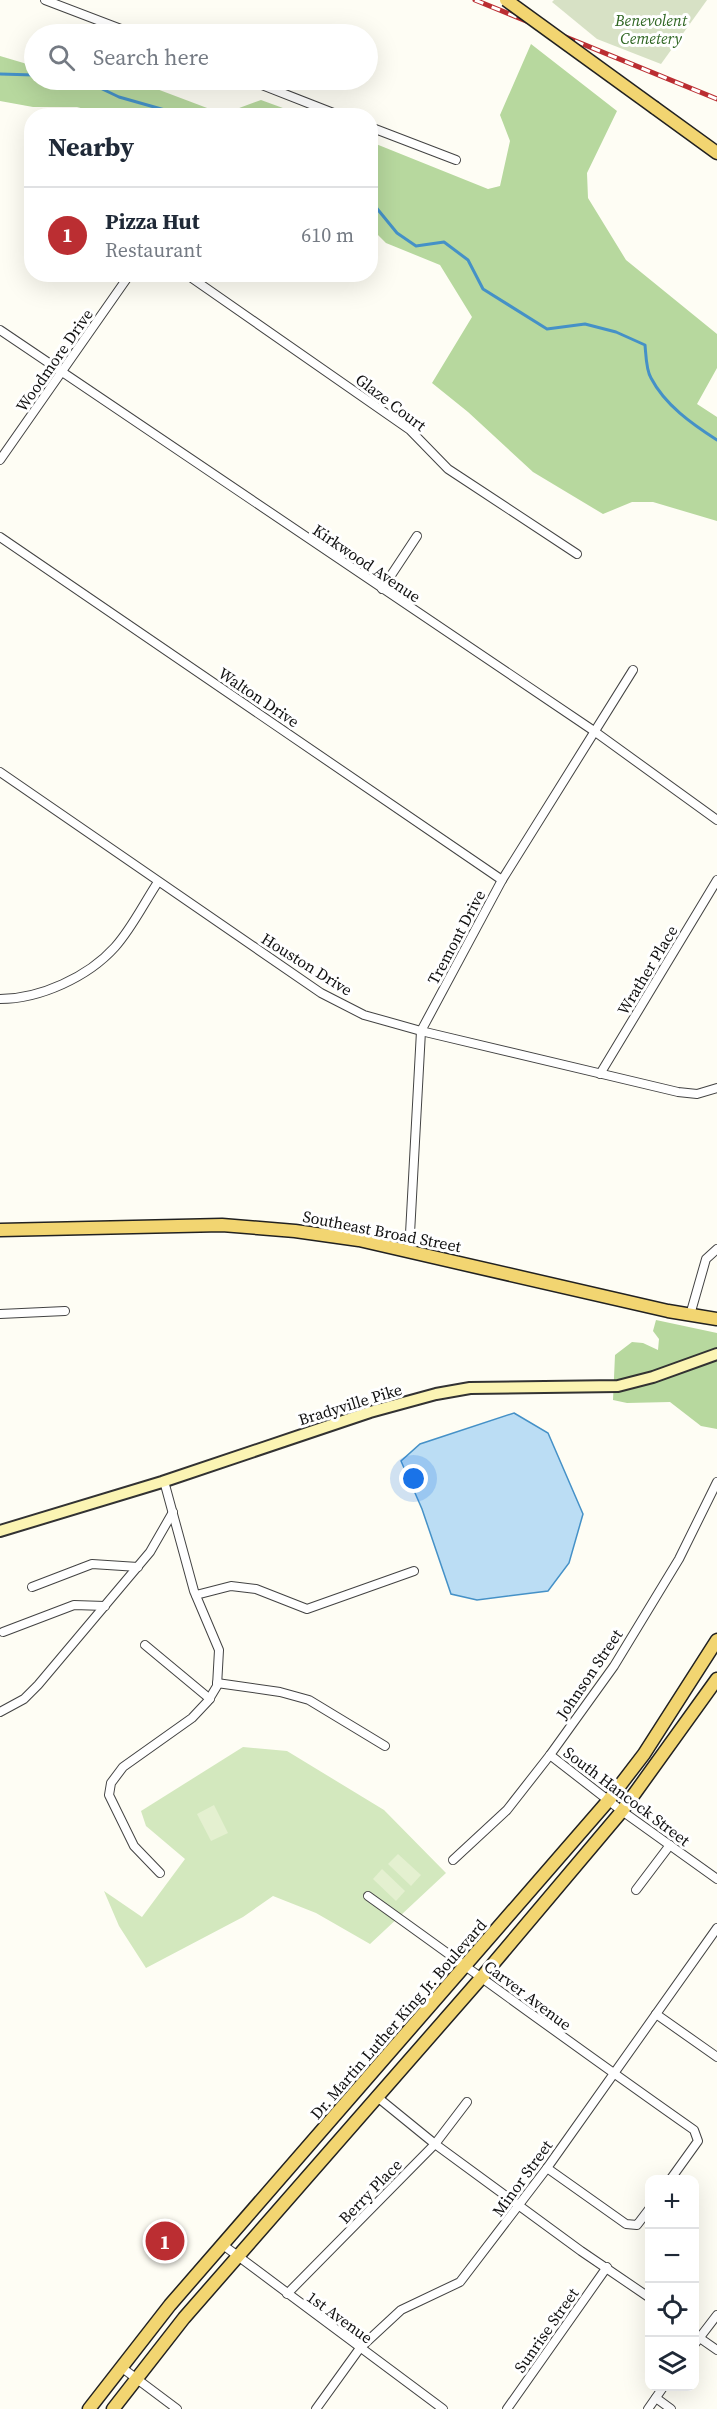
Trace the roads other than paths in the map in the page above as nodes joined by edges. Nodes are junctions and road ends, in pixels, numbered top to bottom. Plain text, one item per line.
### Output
1 (45, 0) edge
2 (506, 0) edge
3 (108, 24) edge
4 (275, 90) edge
5 (321, 108) edge
6 (378, 130) edge
7 (717, 153) edge
8 (456, 160) dead end
9 (125, 282) edge
10 (197, 282) edge
11 (0, 330) edge
12 (62, 373) junction
13 (0, 460) edge
14 (417, 536) dead end
15 (0, 537) edge
16 (577, 554) dead end
17 (382, 589) junction
18 (633, 670) dead end
19 (594, 731) junction
20 (0, 772) edge
21 (717, 820) edge
22 (502, 880) junction
23 (717, 880) edge
24 (158, 882) junction
25 (0, 999) edge
26 (421, 1031) junction
27 (600, 1074) junction
28 (717, 1088) edge
29 (0, 1230) edge
30 (717, 1250) edge
31 (409, 1252) junction
32 (65, 1311) dead end
33 (0, 1314) edge
34 (690, 1315) junction
35 (717, 1319) edge
36 (717, 1354) edge
37 (164, 1481) junction
38 (717, 1482) edge
39 (173, 1512) junction
40 (0, 1531) edge
41 (138, 1567) junction
42 (414, 1571) dead end
43 (32, 1587) dead end
44 (196, 1595) junction
45 (105, 1606) junction
46 (3, 1632) dead end
47 (717, 1640) edge
48 (145, 1645) dead end
49 (717, 1678) edge
50 (217, 1683) junction
51 (210, 1699) junction
52 (0, 1712) edge
53 (385, 1746) dead end
54 (550, 1755) junction
55 (608, 1800) junction
56 (622, 1812) junction
57 (670, 1845) junction
58 (453, 1860) dead end
59 (160, 1873) dead end
60 (717, 1879) edge
61 (636, 1890) dead end
62 (368, 1896) dead end
63 (717, 1928) edge
64 (465, 1966) junction
65 (482, 1977) junction
66 (656, 2014) junction
67 (717, 2058) edge
68 (614, 2074) junction
69 (376, 2096) junction
70 (467, 2102) dead end
71 (435, 2144) junction
72 (547, 2168) junction
73 (674, 2175) edge
74 (520, 2205) junction
75 (645, 2215) edge
76 (223, 2245) junction
77 (237, 2256) junction
78 (607, 2267) junction
79 (287, 2294) junction
80 (645, 2294) edge
81 (717, 2315) edge
82 (698, 2337) edge
83 (699, 2341) edge
84 (360, 2348) junction
85 (717, 2350) edge
86 (121, 2367) junction
87 (136, 2378) junction
88 (661, 2391) edge
89 (656, 2398) junction
90 (89, 2409) edge
91 (113, 2409) edge
92 (177, 2409) edge
93 (316, 2409) edge
94 (443, 2409) edge
95 (507, 2409) edge
96 (648, 2409) edge
97 (671, 2409) edge

1 - 3 street
2 - 7 main road, bridge
4 - 5 street
6 - 8 street
9 - 12 street, Woodmore Drive
10 - 16 street, Glaze Court
11 - 12 street, Kirkwood Avenue
12 - 13 street, Woodmore Drive
12 - 17 street, Kirkwood Avenue
14 - 17 street
15 - 22 street, Walton Drive
17 - 19 street, Kirkwood Avenue
18 - 19 street, Tremont Drive
19 - 21 street, Kirkwood Avenue
19 - 22 street, Tremont Drive
20 - 24 street, Houston Drive
22 - 26 street, Tremont Drive
23 - 27 street, Wrather Place
24 - 25 street
24 - 26 street, Houston Drive
26 - 27 street, Houston Drive
26 - 31 street, Tremont Drive
27 - 28 street, Houston Drive
29 - 31 main road, Southeast Broad Street
30 - 34 street
31 - 34 main road, Southeast Broad Street
32 - 33 street
34 - 35 main road, Southeast Broad Street
36 - 37 main road, Bradyville Pike
37 - 39 street
37 - 40 main road, Bradyville Pike
38 - 54 street, Johnson Street
39 - 41 street
39 - 44 street
41 - 43 street
41 - 45 street
42 - 44 street
44 - 50 street
45 - 46 street
45 - 52 street
47 - 55 main road, Dr. Martin Luther King Jr. Boulevard
48 - 51 street
49 - 56 main road, Dr. Martin Luther King Jr. Boulevard
50 - 51 street
50 - 53 street
51 - 59 street
54 - 55 street, South Hancock Street
54 - 58 street, Johnson Street
55 - 56 street, South Hancock Street
55 - 64 main road, Dr. Martin Luther King Jr. Boulevard
56 - 57 street, South Hancock Street
56 - 65 main road, Dr. Martin Luther King Jr. Boulevard
57 - 60 street, South Hancock Street
57 - 61 street
62 - 64 street, Carver Avenue
63 - 66 street, Minor Street
64 - 65 street, Carver Avenue
64 - 76 main road, Dr. Martin Luther King Jr. Boulevard
65 - 68 street, Carver Avenue
65 - 69 main road, Dr. Martin Luther King Jr. Boulevard
66 - 67 street
66 - 68 street, Minor Street
68 - 72 street, Minor Street
68 - 73 street, Carver Avenue
69 - 71 street
69 - 77 main road, Dr. Martin Luther King Jr. Boulevard
70 - 71 street, Berry Place
71 - 74 street
71 - 79 street, Berry Place
72 - 74 street, Minor Street
72 - 75 street
74 - 78 street
74 - 84 street, Minor Street
76 - 77 street, 1st Avenue
76 - 86 main road, Dr. Martin Luther King Jr. Boulevard
77 - 79 street, 1st Avenue
77 - 87 main road, Dr. Martin Luther King Jr. Boulevard
78 - 80 street
78 - 95 street, Sunrise Street
79 - 84 street, 1st Avenue
81 - 82 street
83 - 85 street
84 - 93 street, Minor Street
84 - 94 street, 1st Avenue
86 - 87 street
86 - 90 main road, Dr. Martin Luther King Jr. Boulevard
87 - 91 main road, Dr. Martin Luther King Jr. Boulevard
87 - 92 street
88 - 89 street
89 - 96 street
89 - 97 street

